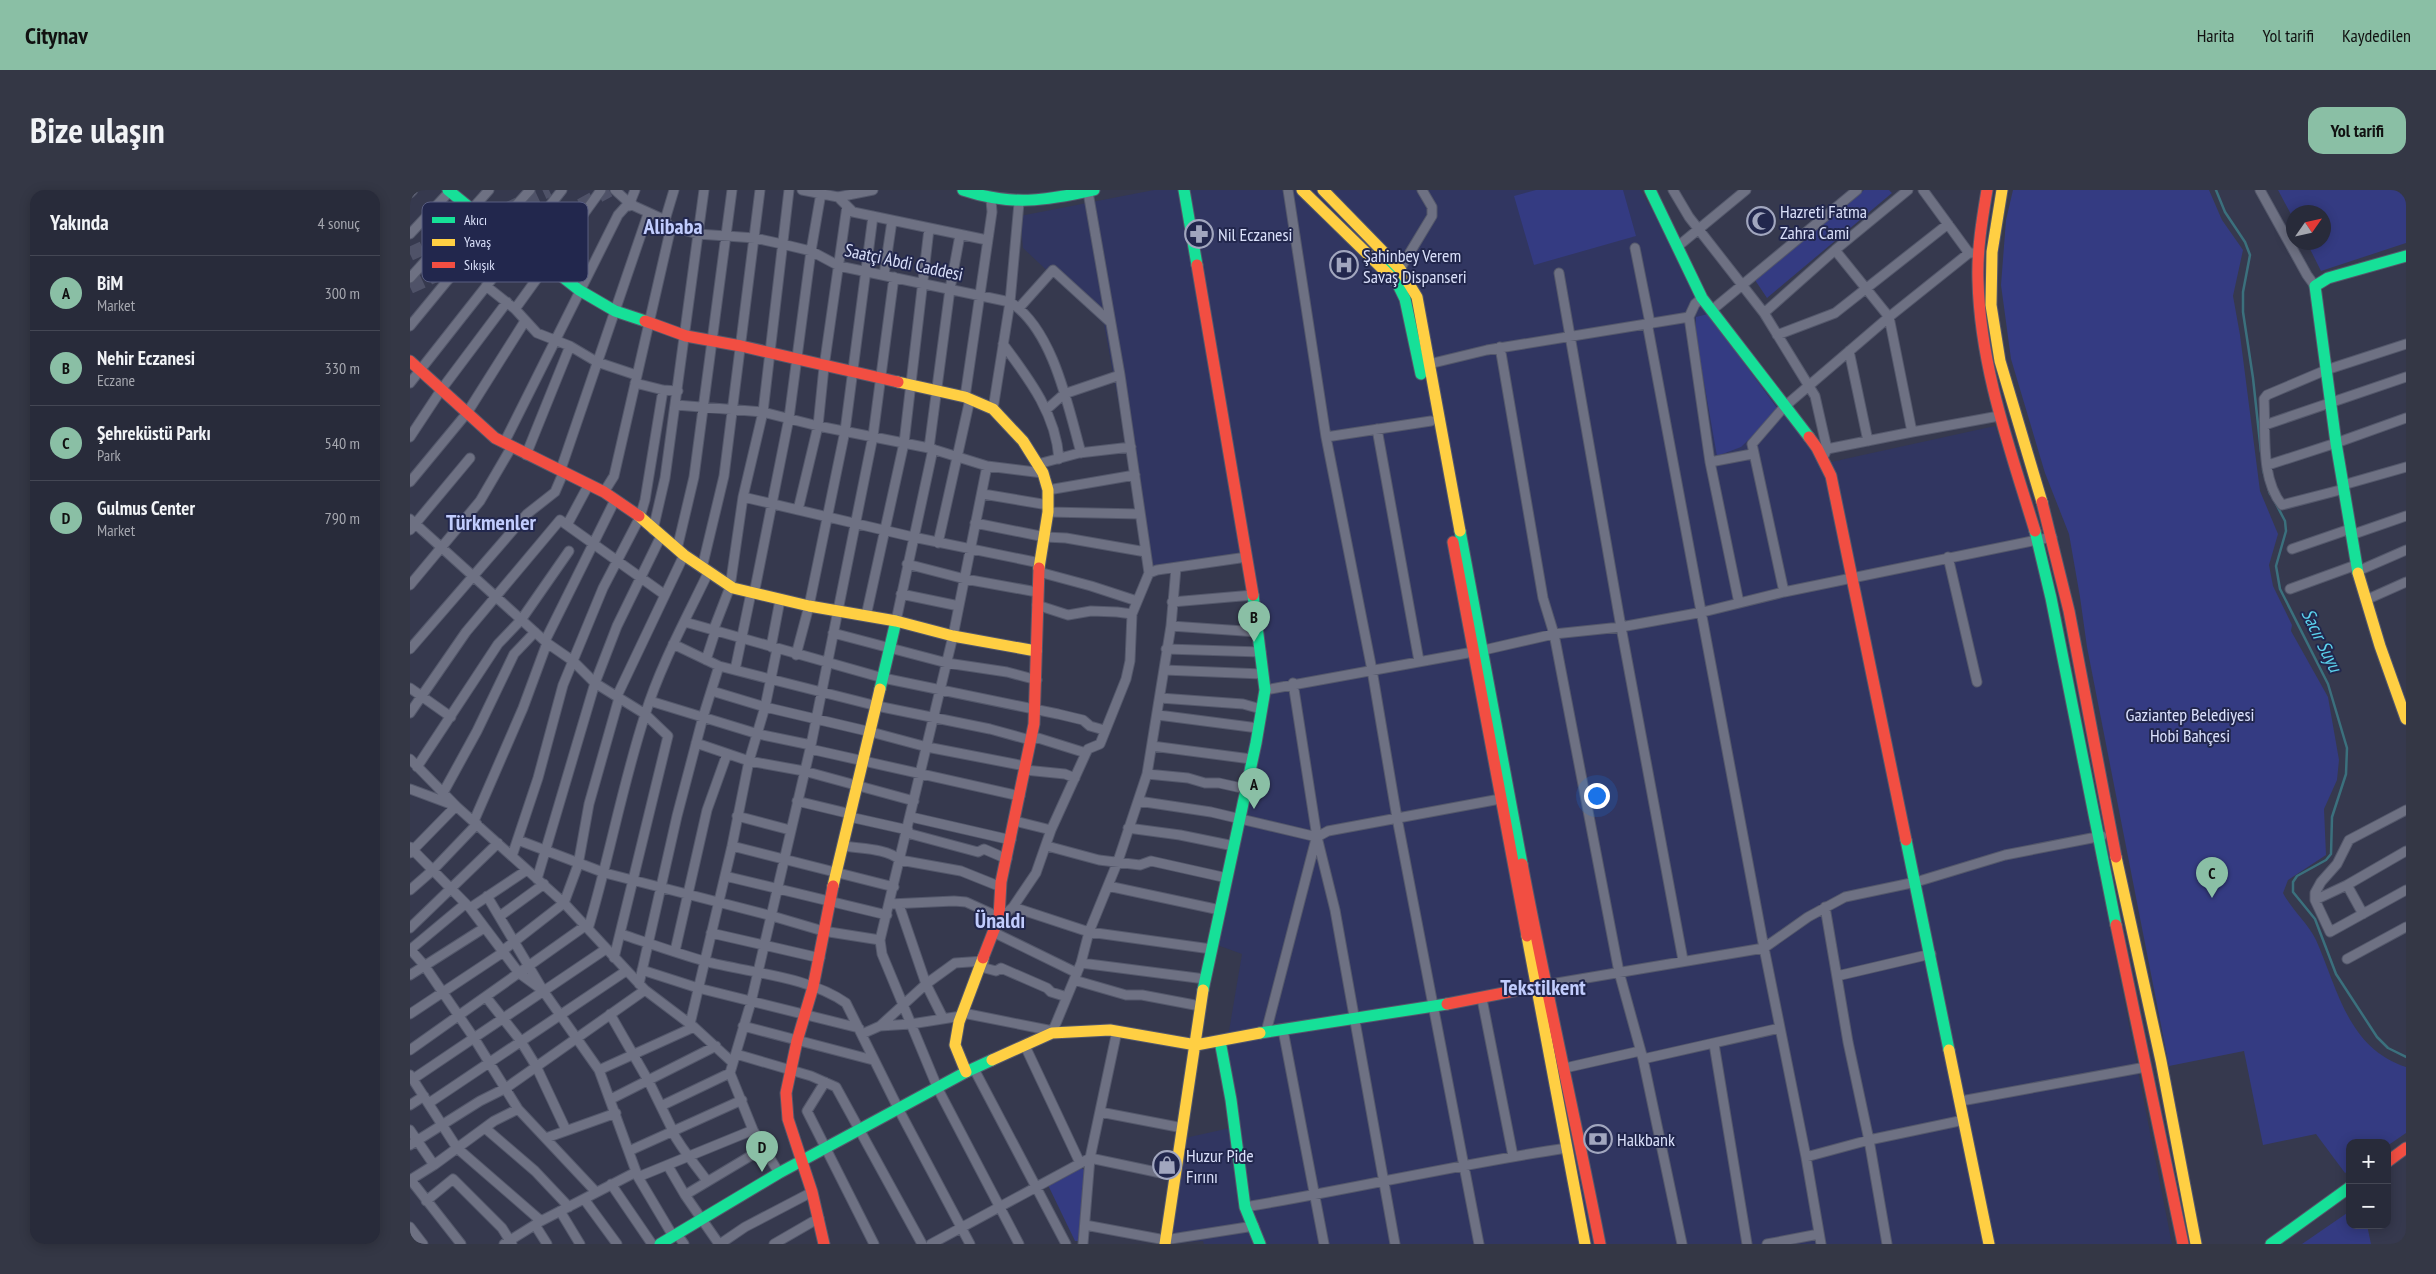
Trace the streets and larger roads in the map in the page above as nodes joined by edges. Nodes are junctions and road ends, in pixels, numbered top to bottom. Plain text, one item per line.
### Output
1 (413, 190) edge
2 (450, 190) edge
3 (489, 190) edge
4 (530, 190) edge
5 (562, 190) edge
6 (601, 190) edge
7 (615, 190) edge
8 (635, 190) edge
9 (674, 190) edge
10 (704, 190) edge
11 (732, 190) edge
12 (760, 190) edge
13 (789, 190) edge
14 (802, 190) edge
15 (873, 190) edge
16 (963, 190) edge
17 (1184, 190) edge
18 (1288, 190) edge
19 (1302, 190) edge
20 (1315, 190) edge
21 (1323, 190) edge
22 (1422, 190) edge
23 (1650, 190) edge
24 (1673, 190) edge
25 (1857, 190) edge
26 (1908, 190) edge
27 (1923, 190) edge
28 (1987, 190) edge
29 (2002, 190) edge
30 (2260, 190) edge
31 (1091, 191) edge
32 (1743, 191) edge
33 (410, 193) edge
34 (821, 193) junction
35 (838, 197) junction
36 (991, 200) junction
37 (439, 202) edge
38 (463, 202) edge
39 (478, 202) edge
40 (519, 202) edge
41 (552, 202) edge
42 (629, 203) junction
43 (1019, 203) junction
44 (847, 206) junction
45 (588, 207) edge
46 (648, 214) junction
47 (873, 216) junction
48 (422, 221) edge
49 (892, 221) junction
50 (668, 223) junction
51 (1948, 224) junction
52 (929, 229) junction
53 (1700, 229) junction
54 (410, 234) edge
55 (698, 234) junction
56 (724, 235) junction
57 (960, 235) junction
58 (755, 238) junction
59 (987, 240) junction
60 (782, 244) junction
61 (1677, 247) junction
62 (1636, 248) dead end
63 (1835, 250) junction
64 (811, 251) junction
65 (1973, 253) junction
66 (1380, 254) junction
67 (2406, 256) edge
68 (422, 265) edge
69 (839, 266) junction
70 (1400, 268) junction
71 (866, 272) junction
72 (588, 273) edge
73 (1559, 273) dead end
74 (884, 275) junction
75 (410, 278) edge
76 (894, 278) junction
77 (1409, 281) junction
78 (446, 282) edge
79 (489, 282) edge
80 (534, 282) edge
81 (569, 282) edge
82 (583, 282) edge
83 (922, 283) junction
84 (486, 286) junction
85 (1741, 286) junction
86 (2315, 286) junction
87 (950, 289) junction
88 (1867, 289) junction
89 (579, 290) junction
90 (980, 294) junction
91 (1702, 298) junction
92 (1405, 299) junction
93 (507, 302) junction
94 (1010, 302) junction
95 (1019, 308) junction
96 (515, 309) junction
97 (1712, 310) junction
98 (615, 312) junction
99 (1764, 313) junction
100 (1689, 317) junction
101 (1889, 317) junction
102 (525, 321) junction
103 (1110, 322) junction
104 (1650, 323) junction
105 (650, 324) junction
106 (410, 326) edge
107 (1777, 335) junction
108 (686, 336) junction
109 (1570, 336) junction
110 (554, 341) junction
111 (712, 342) junction
112 (1003, 344) junction
113 (2406, 344) edge
114 (570, 346) junction
115 (741, 346) junction
116 (1500, 347) junction
117 (1849, 351) junction
118 (769, 353) junction
119 (796, 359) junction
120 (410, 361) edge
121 (597, 362) junction
122 (1429, 364) junction
123 (824, 367) junction
124 (2326, 370) junction
125 (421, 371) junction
126 (854, 374) junction
127 (1120, 375) junction
128 (2406, 377) edge
129 (636, 379) junction
130 (880, 379) junction
131 (410, 383) edge
132 (910, 385) junction
133 (1809, 386) junction
134 (936, 389) junction
135 (441, 390) junction
136 (663, 390) junction
137 (678, 391) junction
138 (1064, 394) junction
139 (968, 398) junction
140 (2331, 403) junction
141 (676, 405) junction
142 (704, 407) junction
143 (1784, 407) junction
144 (734, 409) junction
145 (993, 409) junction
146 (1047, 409) junction
147 (762, 412) junction
148 (467, 413) junction
149 (1999, 416) junction
150 (789, 418) junction
151 (2406, 418) edge
152 (1431, 421) junction
153 (2266, 425) junction
154 (818, 426) junction
155 (1377, 429) junction
156 (845, 431) junction
157 (1912, 432) junction
158 (873, 436) junction
159 (1326, 437) junction
160 (410, 438) edge
161 (1868, 440) junction
162 (904, 442) junction
163 (2336, 444) junction
164 (507, 445) junction
165 (1131, 447) junction
166 (931, 449) junction
167 (1081, 453) junction
168 (1752, 454) junction
169 (1825, 454) junction
170 (526, 455) junction
171 (957, 457) junction
172 (470, 458) dead end
173 (1059, 459) junction
174 (1710, 462) junction
175 (2268, 465) junction
176 (987, 466) junction
177 (2406, 467) edge
178 (1040, 468) junction
179 (563, 470) junction
180 (1135, 475) junction
181 (410, 482) edge
182 (589, 484) junction
183 (2344, 487) junction
184 (1048, 490) junction
185 (604, 492) junction
186 (983, 494) junction
187 (743, 498) junction
188 (615, 500) junction
189 (770, 504) junction
190 (1048, 509) junction
191 (798, 510) junction
192 (1140, 514) junction
193 (2406, 516) edge
194 (640, 517) junction
195 (827, 517) junction
196 (856, 523) junction
197 (975, 523) junction
198 (412, 524) edge
199 (567, 526) junction
200 (886, 531) junction
201 (2350, 532) junction
202 (657, 533) junction
203 (913, 537) junction
204 (1045, 537) junction
205 (2052, 537) junction
206 (2038, 541) junction
207 (594, 542) junction
208 (938, 543) junction
209 (443, 548) junction
210 (2292, 549) dead end
211 (970, 550) junction
212 (2406, 550) edge
213 (569, 551) dead end
214 (681, 552) junction
215 (1146, 552) junction
216 (1247, 556) junction
217 (1948, 557) junction
218 (618, 560) junction
219 (908, 564) junction
220 (1039, 568) junction
221 (1176, 568) junction
222 (2357, 568) junction
223 (705, 570) junction
224 (1148, 573) junction
225 (473, 576) junction
226 (641, 578) junction
227 (964, 579) junction
228 (1854, 579) junction
229 (2406, 582) edge
230 (410, 585) edge
231 (730, 586) junction
232 (2290, 589) dead end
233 (1037, 592) junction
234 (1784, 592) junction
235 (752, 594) junction
236 (901, 594) junction
237 (665, 595) junction
238 (1253, 595) junction
239 (494, 597) junction
240 (2368, 599) junction
241 (780, 600) junction
242 (1137, 601) junction
243 (1172, 602) junction
244 (1739, 603) junction
245 (1036, 605) junction
246 (809, 606) junction
247 (959, 606) junction
248 (837, 610) junction
249 (1703, 612) junction
250 (1132, 614) junction
251 (866, 616) junction
252 (522, 620) junction
253 (896, 621) junction
254 (685, 622) junction
255 (1171, 626) junction
256 (1621, 626) junction
257 (535, 632) junction
258 (714, 632) junction
259 (1258, 632) junction
260 (833, 634) junction
261 (1554, 634) junction
262 (953, 636) junction
263 (742, 639) junction
264 (546, 642) junction
265 (674, 644) junction
266 (774, 648) junction
267 (890, 648) junction
268 (410, 649) edge
269 (1166, 649) junction
270 (1478, 651) junction
271 (1036, 652) junction
272 (1261, 652) junction
273 (796, 655) junction
274 (706, 660) junction
275 (573, 661) junction
276 (1419, 661) junction
277 (828, 663) junction
278 (947, 663) junction
279 (720, 666) junction
280 (735, 670) junction
281 (1164, 670) junction
282 (1372, 670) junction
283 (1262, 674) junction
284 (883, 678) junction
285 (770, 679) junction
286 (1036, 680) junction
287 (1977, 682) dead end
288 (595, 683) junction
289 (1293, 684) junction
290 (410, 688) edge
291 (940, 690) junction
292 (1265, 690) junction
293 (712, 691) junction
294 (822, 692) junction
295 (422, 696) junction
296 (618, 697) junction
297 (1160, 698) junction
298 (650, 701) junction
299 (877, 706) junction
300 (765, 707) junction
301 (1261, 709) junction
302 (1035, 710) junction
303 (410, 713) edge
304 (645, 714) junction
305 (1158, 715) junction
306 (451, 717) junction
307 (702, 717) junction
308 (934, 717) junction
309 (816, 718) junction
310 (2406, 719) edge
311 (1258, 728) junction
312 (1104, 730) junction
313 (871, 732) junction
314 (758, 734) junction
315 (1030, 740) junction
316 (696, 743) junction
317 (1152, 746) junction
318 (811, 747) junction
319 (927, 747) junction
320 (727, 754) junction
321 (1086, 754) junction
322 (1251, 758) junction
323 (410, 759) edge
324 (864, 760) junction
325 (749, 761) junction
326 (417, 767) junction
327 (1025, 768) junction
328 (804, 771) junction
329 (1147, 774) junction
330 (921, 775) junction
331 (1075, 778) junction
332 (858, 787) junction
333 (1246, 789) junction
334 (412, 793) edge
335 (443, 793) junction
336 (1020, 796) junction
337 (1500, 799) junction
338 (797, 801) junction
339 (914, 801) junction
340 (1138, 801) junction
341 (456, 806) junction
342 (2406, 810) edge
343 (737, 816) junction
344 (850, 816) junction
345 (911, 817) junction
346 (1240, 818) junction
347 (1397, 818) junction
348 (1015, 821) junction
349 (476, 822) junction
350 (1128, 828) junction
351 (790, 830) junction
352 (1051, 830) junction
353 (907, 831) junction
354 (2111, 835) junction
355 (1317, 837) junction
356 (2098, 837) junction
357 (518, 840) junction
358 (1011, 840) junction
359 (498, 843) junction
360 (732, 846) junction
361 (844, 846) junction
362 (1047, 846) junction
363 (1234, 846) junction
364 (411, 850) edge
365 (2406, 851) edge
366 (544, 852) junction
367 (512, 856) junction
368 (784, 859) junction
369 (900, 860) junction
370 (1007, 860) junction
371 (1118, 861) junction
372 (578, 865) junction
373 (433, 870) junction
374 (527, 870) junction
375 (836, 872) junction
376 (605, 873) junction
377 (725, 876) junction
378 (1227, 878) junction
379 (632, 880) junction
380 (541, 882) junction
381 (1916, 882) junction
382 (2347, 885) junction
383 (660, 886) junction
384 (1108, 886) junction
385 (894, 887) junction
386 (1001, 887) junction
387 (778, 888) junction
388 (410, 890) edge
389 (451, 890) junction
390 (2406, 890) edge
391 (688, 894) junction
392 (487, 896) junction
393 (2315, 900) junction
394 (830, 901) junction
395 (564, 903) junction
396 (718, 903) junction
397 (894, 905) junction
398 (468, 906) junction
399 (1013, 907) junction
400 (1825, 907) junction
401 (1220, 910) junction
402 (888, 914) junction
403 (2363, 914) junction
404 (500, 916) junction
405 (772, 916) junction
406 (999, 917) junction
407 (2406, 927) edge
408 (410, 928) edge
409 (484, 928) junction
410 (586, 928) junction
411 (823, 931) junction
412 (1089, 932) junction
413 (711, 933) junction
414 (995, 933) junction
415 (621, 934) junction
416 (880, 940) junction
417 (514, 942) junction
418 (648, 943) junction
419 (765, 944) junction
420 (1764, 948) junction
421 (410, 949) edge
422 (606, 949) junction
423 (1211, 949) junction
424 (675, 951) junction
425 (502, 952) junction
426 (1931, 954) junction
427 (614, 958) junction
428 (820, 958) junction
429 (2347, 958) dead end
430 (1682, 960) junction
431 (705, 961) junction
432 (1081, 963) junction
433 (982, 964) junction
434 (424, 965) junction
435 (530, 965) junction
436 (626, 970) junction
437 (642, 970) junction
438 (1619, 972) junction
439 (519, 973) junction
440 (758, 973) junction
441 (410, 975) edge
442 (1837, 976) junction
443 (1075, 977) junction
444 (1205, 979) junction
445 (926, 984) junction
446 (1540, 986) junction
447 (642, 987) junction
448 (813, 987) junction
449 (698, 988) junction
450 (443, 992) junction
451 (544, 992) junction
452 (486, 997) junction
453 (1067, 997) junction
454 (1482, 998) junction
455 (751, 1002) junction
456 (902, 1004) junction
457 (1200, 1006) junction
458 (1432, 1007) junction
459 (410, 1014) edge
460 (560, 1014) junction
461 (610, 1014) junction
462 (962, 1014) junction
463 (459, 1016) junction
464 (806, 1016) junction
465 (943, 1018) junction
466 (502, 1019) junction
467 (1354, 1019) junction
468 (911, 1024) junction
469 (692, 1026) junction
470 (744, 1026) junction
471 (880, 1026) junction
472 (1780, 1028) junction
473 (1283, 1030) junction
474 (860, 1031) junction
475 (1117, 1031) junction
476 (1052, 1032) junction
477 (1266, 1032) junction
478 (474, 1038) junction
479 (576, 1039) junction
480 (520, 1040) junction
481 (1220, 1041) junction
482 (797, 1042) junction
483 (1714, 1044) junction
484 (1196, 1045) junction
485 (716, 1046) junction
486 (1025, 1046) junction
487 (410, 1050) edge
488 (632, 1055) junction
489 (1641, 1055) junction
490 (734, 1058) junction
491 (873, 1060) junction
492 (490, 1062) junction
493 (536, 1066) junction
494 (2146, 1067) junction
495 (1565, 1068) junction
496 (599, 1070) junction
497 (791, 1070) junction
498 (970, 1070) junction
499 (730, 1073) junction
500 (411, 1077) edge
501 (649, 1082) junction
502 (825, 1082) junction
503 (506, 1088) junction
504 (938, 1089) junction
505 (426, 1099) junction
506 (611, 1099) junction
507 (742, 1100) junction
508 (1961, 1101) junction
509 (410, 1105) edge
510 (661, 1106) junction
511 (518, 1109) junction
512 (898, 1110) junction
513 (1100, 1112) junction
514 (616, 1113) junction
515 (1964, 1120) junction
516 (442, 1124) junction
517 (485, 1128) junction
518 (1183, 1128) junction
519 (410, 1130) edge
520 (566, 1130) junction
521 (753, 1130) junction
522 (672, 1131) junction
523 (860, 1131) junction
524 (546, 1138) junction
525 (1869, 1140) junction
526 (414, 1143) edge
527 (457, 1148) junction
528 (1567, 1148) junction
529 (2406, 1148) edge
530 (762, 1149) junction
531 (826, 1149) junction
532 (628, 1151) junction
533 (690, 1156) junction
534 (1514, 1156) junction
535 (1806, 1157) junction
536 (1090, 1158) junction
537 (2391, 1159) edge
538 (802, 1163) junction
539 (1080, 1163) junction
540 (434, 1165) junction
541 (1463, 1165) junction
542 (668, 1166) junction
543 (779, 1173) junction
544 (637, 1174) junction
545 (1175, 1176) junction
546 (410, 1180) edge
547 (707, 1181) junction
548 (1382, 1181) junction
549 (611, 1184) junction
550 (1036, 1186) junction
551 (2346, 1190) edge
552 (596, 1192) junction
553 (812, 1192) junction
554 (685, 1195) junction
555 (1313, 1196) junction
556 (584, 1199) junction
557 (426, 1201) junction
558 (1000, 1206) junction
559 (569, 1207) junction
560 (1245, 1207) junction
561 (560, 1212) junction
562 (819, 1218) junction
563 (702, 1220) junction
564 (538, 1223) junction
565 (1085, 1225) junction
566 (1254, 1226) junction
567 (410, 1227) edge
568 (962, 1228) junction
569 (1819, 1234) junction
570 (675, 1235) junction
571 (1165, 1242) edge
572 (509, 1243) edge
573 (423, 1244) edge
574 (460, 1244) edge
575 (547, 1244) edge
576 (580, 1244) edge
577 (617, 1244) edge
578 (652, 1244) edge
579 (660, 1244) edge
580 (684, 1244) edge
581 (719, 1244) edge
582 (774, 1244) edge
583 (824, 1244) edge
584 (874, 1244) edge
585 (922, 1244) edge
586 (931, 1244) edge
587 (970, 1244) edge
588 (1019, 1244) edge
589 (1066, 1244) edge
590 (1083, 1244) edge
591 (1260, 1244) edge
592 (1324, 1244) edge
593 (1395, 1244) edge
594 (1479, 1244) edge
595 (1585, 1244) edge
596 (1600, 1244) edge
597 (1682, 1244) edge
598 (1747, 1244) edge
599 (1767, 1244) edge
600 (1821, 1244) edge
601 (1887, 1244) edge
602 (1989, 1244) edge
603 (2183, 1244) edge
604 (2196, 1244) edge
605 (2271, 1244) edge

1 - 33 street
2 - 37 street
2 - 38 street
3 - 39 street
4 - 40 street
5 - 41 street
6 - 45 street
7 - 42 street, Saatçi Abdi Caddesi
8 - 42 street
9 - 50 street
10 - 55 street
11 - 56 street
12 - 58 street
13 - 60 street
14 - 34 street
15 - 35 street
16 - 36 street
17 - 216 street
18 - 159 street
19 - 92 street
20 - 66 street
21 - 70 street
22 - 70 street
23 - 61 street
24 - 53 street
25 - 85 street
26 - 63 street
27 - 51 street
28 - 65 street
29 - 205 street
30 - 86 street
31 - 43 street
31 - 103 street
32 - 53 street
34 - 35 street
34 - 64 street
35 - 44 street
36 - 43 street
36 - 59 street
42 - 46 street, Saatçi Abdi Caddesi
42 - 72 street
43 - 94 street
44 - 47 street
44 - 69 street
46 - 50 street, Saatçi Abdi Caddesi
46 - 98 street
47 - 49 street
47 - 71 street
48 - 54 street
49 - 52 street
49 - 74 street
50 - 55 street, Saatçi Abdi Caddesi
50 - 105 street
51 - 65 street
51 - 88 street
52 - 57 street
52 - 83 street
53 - 61 street
53 - 85 street
55 - 56 street, Saatçi Abdi Caddesi
55 - 108 street
56 - 58 street, Saatçi Abdi Caddesi
56 - 111 street
57 - 59 street
57 - 87 street
58 - 60 street, Saatçi Abdi Caddesi
58 - 115 street
59 - 90 street
60 - 64 street, Saatçi Abdi Caddesi
60 - 118 street
61 - 91 street
62 - 104 street
63 - 88 street
63 - 99 street
64 - 69 street, Saatçi Abdi Caddesi
64 - 119 street
65 - 101 street
65 - 149 street
66 - 77 street
66 - 92 street
67 - 86 street
68 - 75 street
69 - 71 street, Saatçi Abdi Caddesi
69 - 123 street
70 - 77 street
71 - 74 street, Saatçi Abdi Caddesi
71 - 126 street
73 - 109 street
74 - 76 street, Saatçi Abdi Caddesi
76 - 83 street, Saatçi Abdi Caddesi
76 - 130 street
77 - 122 street
78 - 106 street
79 - 84 street
80 - 96 street
81 - 89 street
82 - 89 street
83 - 87 street, Saatçi Abdi Caddesi
83 - 132 street
84 - 93 street
84 - 125 street
85 - 97 street
85 - 99 street
86 - 124 street
87 - 90 street, Saatçi Abdi Caddesi
87 - 134 street
88 - 101 street
88 - 107 street
89 - 98 street
89 - 110 street
90 - 94 street, Saatçi Abdi Caddesi
90 - 139 street
91 - 97 street
91 - 100 street
92 - 152 street
93 - 96 street
93 - 135 street
94 - 95 street, Saatçi Abdi Caddesi
94 - 112 street
95 - 103 street
95 - 138 street, Saatçi Abdi Caddesi
96 - 102 street
97 - 143 street
98 - 105 street
98 - 121 street
99 - 107 street
100 - 104 street
100 - 174 street
101 - 117 street
101 - 157 street
102 - 110 street
102 - 148 street
103 - 127 street
104 - 109 street
104 - 249 street
105 - 108 street
105 - 129 street
107 - 133 street
108 - 111 street
108 - 137 street
109 - 116 street
109 - 256 street
110 - 114 street
110 - 164 street
111 - 115 street
111 - 142 street
112 - 145 street
112 - 146 street
113 - 124 street
114 - 121 street
114 - 170 street
115 - 118 street
115 - 144 street
116 - 122 street
116 - 261 street
117 - 133 street
117 - 161 street
118 - 119 street
118 - 147 street
119 - 123 street
119 - 150 street
120 - 125 street
121 - 129 street
121 - 179 street
122 - 270 street
123 - 126 street
123 - 154 street
124 - 140 street
124 - 153 street
125 - 131 street
125 - 135 street
126 - 130 street
126 - 156 street
127 - 138 street
127 - 165 street
128 - 140 street
129 - 136 street
129 - 185 street
130 - 132 street
130 - 158 street
132 - 134 street
132 - 162 street
133 - 143 street
133 - 169 street
134 - 139 street
134 - 166 street
135 - 148 street
135 - 160 street
136 - 137 street
136 - 194 street
137 - 141 street
138 - 146 street
138 - 167 street, Saatçi Abdi Caddesi
139 - 145 street
139 - 171 street
140 - 153 street
140 - 163 street
141 - 142 street
141 - 202 street
142 - 144 street
142 - 214 street
143 - 168 street
143 - 169 street
144 - 147 street
144 - 223 street
145 - 178 street
146 - 173 street
147 - 150 street
147 - 187 street
148 - 164 street
148 - 181 street
149 - 157 street
149 - 206 street
150 - 154 street
150 - 189 street
151 - 163 street
152 - 155 street
152 - 270 street
153 - 175 street
154 - 156 street
154 - 191 street
155 - 159 street
155 - 276 street
156 - 158 street
156 - 195 street
157 - 161 street
158 - 162 street
158 - 196 street
159 - 282 street
161 - 169 street
162 - 166 street
162 - 200 street
163 - 175 street
163 - 183 street
164 - 170 street
164 - 209 street
165 - 167 street
165 - 180 street
166 - 171 street
166 - 203 street
167 - 173 street
168 - 174 street
168 - 234 street
169 - 228 street
170 - 179 street
171 - 176 street
171 - 208 street
172 - 198 street
173 - 178 street
174 - 244 street
175 - 183 street
176 - 178 street
176 - 186 street
177 - 183 street
178 - 184 street
179 - 182 street
179 - 225 street
180 - 184 street
180 - 192 street
182 - 185 street
182 - 199 street
183 - 201 street
184 - 190 street
185 - 188 street
186 - 190 street
186 - 197 street
187 - 189 street
187 - 231 street
188 - 194 street
188 - 207 street
189 - 191 street
189 - 235 street
190 - 192 street
190 - 204 street
191 - 195 street
192 - 215 street
193 - 201 street
194 - 202 street
194 - 218 street
195 - 196 street
195 - 246 street
196 - 200 street
196 - 248 street
197 - 204 street
197 - 211 street
198 - 209 street
199 - 207 street
199 - 239 street
200 - 203 street
200 - 251 street
201 - 210 street
201 - 222 street
202 - 214 street
202 - 226 street
203 - 208 street
203 - 219 street
204 - 215 street
204 - 220 street
205 - 206 street
205 - 354 street
206 - 217 street
206 - 356 street
207 - 218 street
207 - 264 street
208 - 211 street
209 - 225 street
209 - 230 street
211 - 220 street
211 - 227 street
212 - 222 street
213 - 252 street
214 - 223 street
214 - 237 street
215 - 224 street
216 - 221 street
216 - 238 street
217 - 228 street
217 - 287 street
218 - 226 street
218 - 275 street
219 - 227 street
219 - 236 street
220 - 233 street
220 - 242 street
221 - 224 street
221 - 243 street
222 - 232 street
222 - 240 street
223 - 231 street
223 - 254 street
224 - 242 street
225 - 239 street
225 - 268 street
226 - 237 street
226 - 288 street
227 - 233 street
227 - 247 street
228 - 234 street
228 - 381 street
229 - 240 street
231 - 235 street
231 - 258 street
233 - 245 street
234 - 244 street
235 - 241 street
235 - 263 street
236 - 247 street
236 - 253 street
237 - 296 street
238 - 243 street
238 - 259 street
239 - 252 street
239 - 295 street
240 - 310 street
241 - 246 street
241 - 266 street
242 - 250 street
243 - 255 street
244 - 249 street
245 - 250 street
245 - 271 street
246 - 248 street
246 - 273 street
247 - 262 street
248 - 251 street
248 - 260 street
249 - 256 street
249 - 420 street
250 - 312 street
251 - 253 street
252 - 257 street
252 - 306 street
253 - 262 street
253 - 267 street
254 - 258 street
254 - 265 street
255 - 259 street
255 - 269 street
256 - 261 street
256 - 430 street
257 - 264 street
257 - 335 street
258 - 263 street
258 - 274 street
259 - 272 street
260 - 267 street
260 - 277 street
261 - 270 street
261 - 438 street
262 - 271 street
262 - 278 street
263 - 266 street
263 - 280 street
264 - 275 street
264 - 349 street
265 - 274 street
265 - 298 street
266 - 273 street
266 - 285 street
267 - 278 street
267 - 284 street
269 - 272 street
269 - 281 street
270 - 276 street
270 - 337 street
270 - 446 street
271 - 286 street
272 - 283 street
273 - 277 street
274 - 279 street
275 - 288 street
275 - 357 street
276 - 282 street
277 - 284 street
277 - 294 street
278 - 286 street
278 - 291 street
279 - 280 street
279 - 293 street
280 - 285 street
281 - 283 street
281 - 297 street
282 - 289 street
282 - 347 street
283 - 292 street
284 - 291 street
284 - 299 street
285 - 294 street
285 - 300 street
286 - 302 street
288 - 296 street
288 - 366 street
289 - 292 street
289 - 355 street
290 - 295 street
291 - 302 street
291 - 308 street
292 - 301 street
293 - 300 street
293 - 307 street
294 - 299 street
294 - 309 street
295 - 303 street
295 - 306 street
296 - 304 street
296 - 372 street
297 - 301 street
297 - 305 street
298 - 304 street
298 - 307 street
299 - 308 street
299 - 313 street
300 - 309 street
300 - 314 street
301 - 311 street
302 - 312 street
302 - 315 street
304 - 376 street
304 - 379 street
305 - 311 street
305 - 317 street
306 - 326 street
307 - 314 street
307 - 316 street
308 - 315 street
308 - 319 street
309 - 313 street
309 - 318 street
311 - 322 street
312 - 321 street
313 - 319 street
313 - 324 street
314 - 318 street
314 - 325 street
315 - 321 street
315 - 327 street
316 - 320 street
316 - 383 street
317 - 322 street
317 - 329 street
318 - 324 street
318 - 328 street
319 - 327 street
319 - 330 street
320 - 325 street
320 - 391 street
321 - 331 street
322 - 333 street
323 - 326 street
324 - 330 street
324 - 332 street
325 - 328 street
325 - 343 street
326 - 335 street
327 - 331 street
327 - 336 street
328 - 332 street
328 - 338 street
329 - 333 street
329 - 340 street
330 - 336 street
330 - 339 street
331 - 352 street
332 - 339 street
332 - 344 street
333 - 346 street
334 - 341 street
335 - 341 street
336 - 348 street
337 - 347 street
337 - 446 street
338 - 344 street
338 - 351 street
339 - 345 street
340 - 346 street
340 - 350 street
341 - 349 street
341 - 364 street
342 - 393 street
343 - 351 street
343 - 360 street
344 - 353 street
344 - 361 street
345 - 353 street
345 - 358 street
346 - 355 street
346 - 363 street
347 - 355 street
347 - 458 street
348 - 352 street
348 - 358 street
349 - 359 street
349 - 373 street
350 - 363 street
350 - 371 street
351 - 368 street
352 - 362 street
353 - 369 street
353 - 370 street
354 - 356 street
354 - 604 street
355 - 467 street
355 - 477 street
356 - 381 street
356 - 494 street
357 - 366 street
357 - 367 street
358 - 370 street
359 - 367 street
359 - 389 street
360 - 368 street
360 - 377 street
361 - 369 street
361 - 375 street
362 - 371 street
362 - 399 street
363 - 378 street
364 - 373 street
365 - 382 street
366 - 372 street
366 - 380 street
367 - 374 street
368 - 375 street
368 - 387 street
369 - 385 street
369 - 386 street
370 - 386 street
371 - 378 street
371 - 384 street
372 - 376 street
372 - 395 street
373 - 388 street
373 - 389 street
374 - 380 street
374 - 392 street
375 - 385 street
375 - 394 street
376 - 379 street
376 - 410 street
377 - 387 street
377 - 396 street
378 - 401 street
379 - 383 street
379 - 415 street
380 - 395 street
380 - 404 street
381 - 400 street
381 - 426 street
382 - 393 street
382 - 403 street
383 - 391 street
383 - 418 street
384 - 401 street
384 - 412 street
385 - 397 street
386 - 406 street
387 - 394 street
387 - 405 street
389 - 398 street
389 - 408 street
390 - 403 street
391 - 396 street
391 - 424 street
392 - 398 street
392 - 404 street
393 - 403 street
394 - 402 street
394 - 411 street
395 - 410 street
395 - 417 street
396 - 405 street
396 - 413 street
397 - 402 street
397 - 406 street
397 - 445 street
398 - 409 street
398 - 421 street
399 - 406 street
399 - 412 street
400 - 420 street
400 - 442 street
401 - 423 street
402 - 416 street
404 - 417 street
405 - 411 street
405 - 419 street
406 - 414 street
407 - 429 street
409 - 425 street
409 - 434 street
410 - 422 street
410 - 435 street
411 - 416 street
411 - 428 street
412 - 423 street
412 - 432 street
413 - 419 street
413 - 431 street
414 - 433 street
414 - 443 street
415 - 418 street
415 - 427 street
416 - 456 street
417 - 425 street
417 - 435 street
418 - 424 street
418 - 437 street
419 - 428 street
419 - 440 street
420 - 430 street
420 - 472 street
421 - 434 street
422 - 427 street
422 - 451 street
423 - 444 street
424 - 431 street
425 - 439 street
425 - 450 street
426 - 442 street
426 - 508 street
427 - 436 street
428 - 448 street
430 - 438 street
431 - 440 street
431 - 449 street
432 - 443 street
432 - 444 street
433 - 445 street
433 - 453 street
433 - 462 street
434 - 441 street
434 - 450 street
435 - 439 street
435 - 451 street
436 - 447 street
436 - 460 street
437 - 447 street
437 - 449 street
438 - 446 street
438 - 489 street
439 - 451 street
439 - 452 street
440 - 448 street
440 - 455 street
442 - 525 street
443 - 453 street
443 - 457 street
444 - 457 street
445 - 456 street
445 - 465 street
446 - 454 street
446 - 495 street
446 - 528 street
447 - 461 street
447 - 469 street
448 - 464 street
448 - 474 street
449 - 455 street
449 - 469 street
450 - 459 street
450 - 463 street
451 - 460 street
451 - 466 street
452 - 463 street
452 - 466 street
453 - 476 street
454 - 458 street
454 - 534 street
455 - 464 street
455 - 470 street
456 - 468 street
456 - 471 street
457 - 484 street
458 - 467 street
458 - 541 street
460 - 479 street
460 - 480 street
461 - 479 street
461 - 488 street
462 - 465 street
462 - 476 street
462 - 498 street
463 - 478 street
463 - 487 street
464 - 474 street
464 - 482 street
465 - 468 street
466 - 478 street
466 - 480 street
467 - 473 street
467 - 548 street
468 - 471 street
468 - 504 street
469 - 485 street
469 - 488 street
470 - 482 street
470 - 490 street
471 - 474 street
472 - 483 street
472 - 535 street
473 - 477 street
473 - 555 street
474 - 491 street
475 - 476 street
475 - 484 street
475 - 513 street
476 - 486 street
477 - 481 street
478 - 492 street
478 - 500 street
479 - 493 street
479 - 496 street
480 - 492 street
480 - 493 street
481 - 484 street
481 - 560 street
482 - 491 street
482 - 497 street
483 - 489 street
483 - 598 street
484 - 518 street
485 - 490 street
485 - 501 street
486 - 498 street
486 - 539 street
488 - 496 street
488 - 501 street
489 - 495 street
489 - 597 street
490 - 497 street
490 - 499 street
491 - 512 street
492 - 503 street
492 - 505 street
493 - 503 street
493 - 520 street
494 - 508 street
494 - 603 street
495 - 596 street
496 - 506 street
497 - 502 street
497 - 538 street
498 - 504 street
498 - 550 street
499 - 507 street
499 - 510 street
500 - 505 street
501 - 506 street
501 - 510 street
502 - 523 street
502 - 531 street
503 - 511 street
503 - 516 street
504 - 512 street
504 - 558 street
505 - 509 street
505 - 516 street
506 - 514 street
507 - 521 street
507 - 522 street
508 - 515 street
510 - 522 street
511 - 517 street
511 - 524 street
512 - 523 street
512 - 568 street
513 - 518 street
513 - 536 street
514 - 520 street
514 - 532 street
515 - 525 street
515 - 602 street
516 - 526 street
516 - 527 street
517 - 527 street
517 - 559 street
518 - 545 street
519 - 526 street
520 - 524 street
521 - 530 street
521 - 533 street
522 - 532 street
522 - 533 street
523 - 531 street
523 - 585 street
524 - 552 street
525 - 535 street
525 - 601 street
526 - 540 street
527 - 540 street
527 - 564 street
528 - 534 street
528 - 595 street
529 - 537 street
530 - 543 street
530 - 547 street
531 - 538 street
531 - 584 street
532 - 544 street
533 - 542 street
533 - 547 street
534 - 541 street
535 - 569 street
536 - 539 street
536 - 545 street
536 - 565 street
538 - 543 street
538 - 553 street
539 - 550 street
540 - 546 street
541 - 548 street
541 - 594 street
542 - 544 street
542 - 554 street
543 - 563 street
544 - 549 street
544 - 570 street
545 - 571 street
546 - 557 street
547 - 554 street
548 - 555 street
548 - 593 street
549 - 552 street
549 - 578 street
550 - 558 street
550 - 589 street
551 - 605 street
552 - 556 street
553 - 562 street
553 - 581 street
554 - 563 street
555 - 560 street
555 - 592 street
556 - 559 street
556 - 577 street
557 - 572 street
557 - 574 street
558 - 568 street
558 - 588 street
559 - 561 street
560 - 566 street
561 - 564 street
561 - 576 street
562 - 582 street
562 - 583 street
563 - 570 street
563 - 581 street
564 - 572 street
564 - 575 street
565 - 571 street
565 - 590 street
566 - 571 street
566 - 591 street
567 - 573 street
568 - 586 street
568 - 587 street
569 - 599 street
569 - 600 street
570 - 579 street
570 - 580 street

